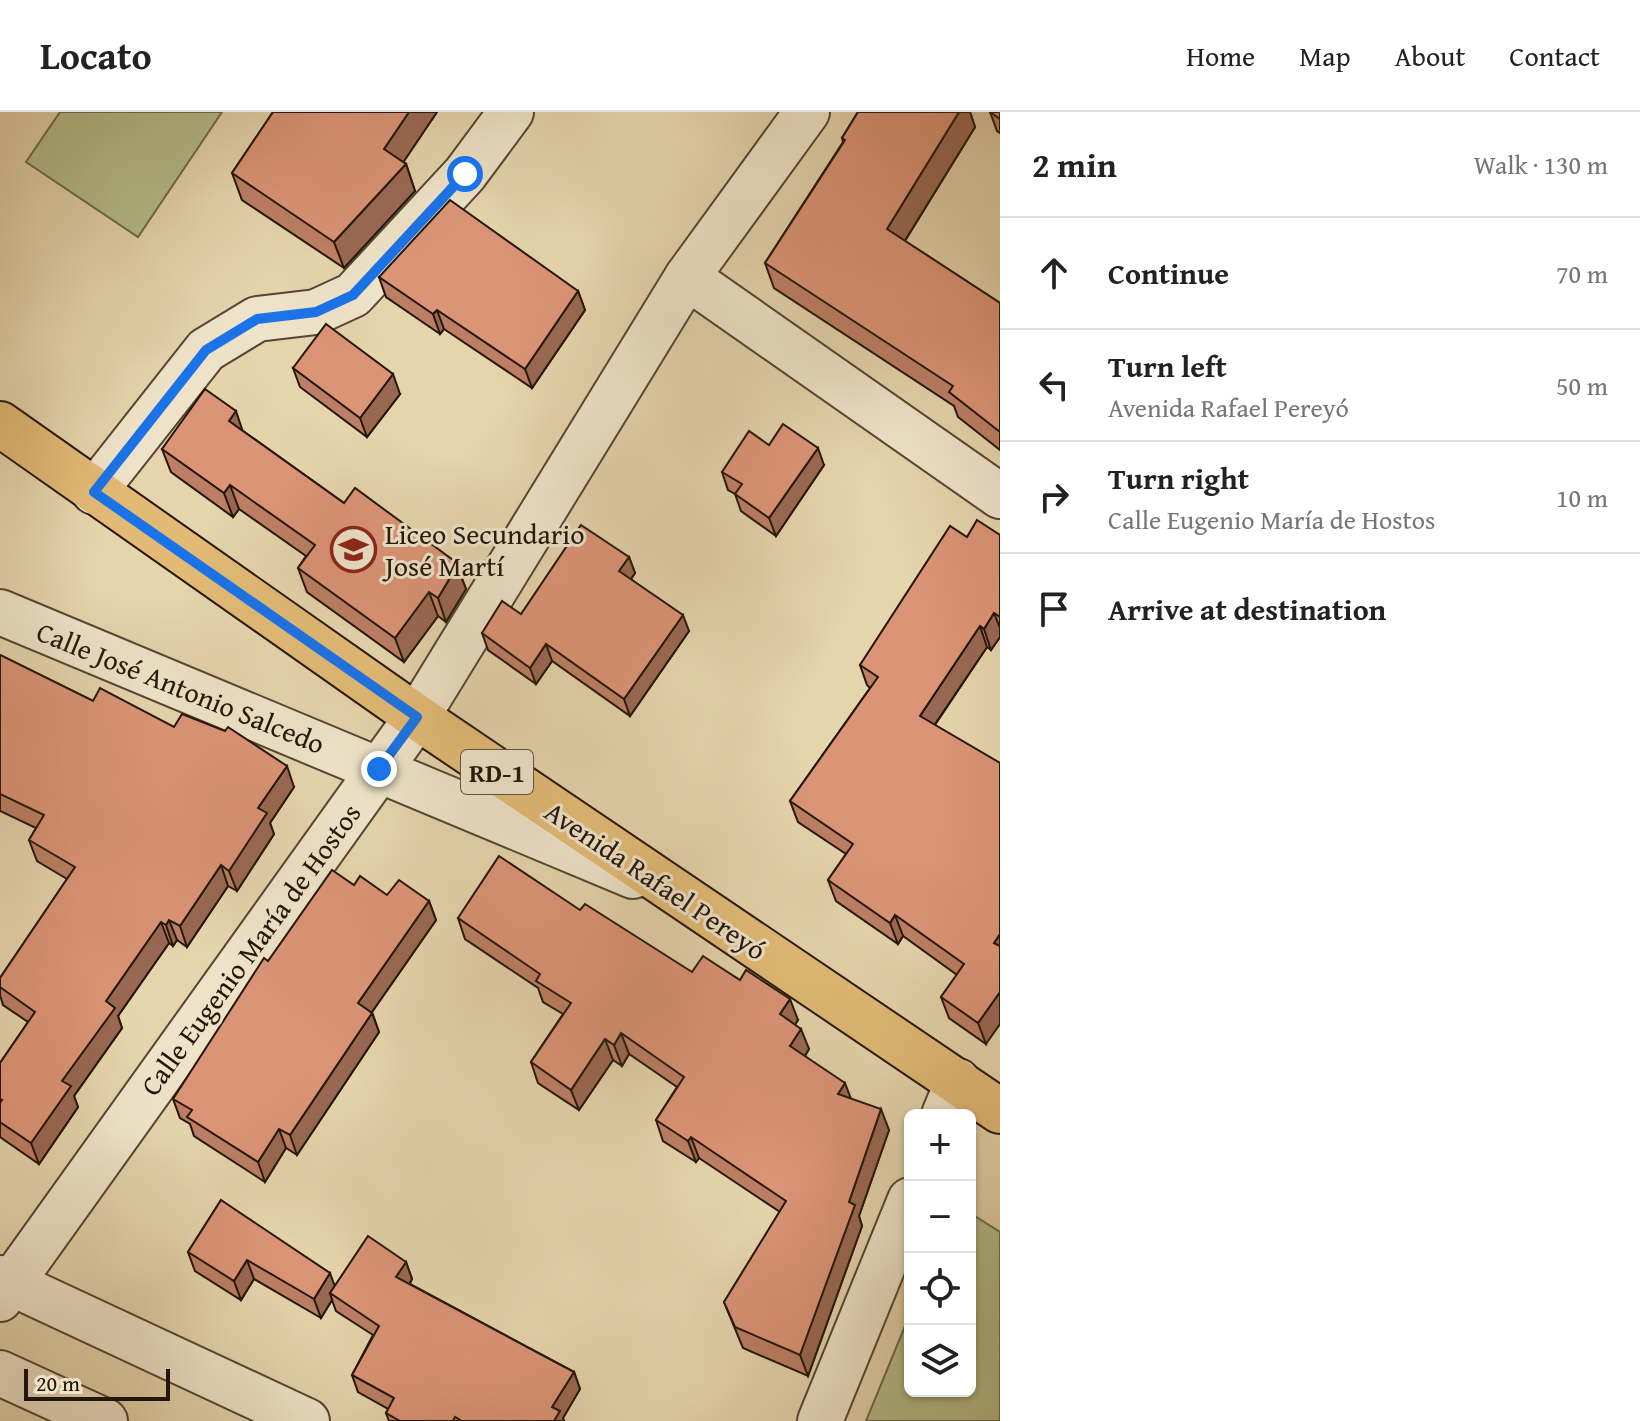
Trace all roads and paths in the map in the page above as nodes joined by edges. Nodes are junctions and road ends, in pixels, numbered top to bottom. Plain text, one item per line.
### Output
1 (511, 112) edge
2 (807, 112) edge
3 (687, 277) junction
4 (0, 424) edge
5 (94, 492) junction
6 (1000, 496) edge
7 (0, 612) edge
8 (417, 717) junction
9 (379, 769) junction
10 (671, 892) junction
11 (951, 1098) edge
12 (999, 1109) edge
13 (904, 1215) edge
14 (4, 1286) edge
15 (0, 1373) edge
16 (105, 1421) edge
17 (307, 1421) edge
18 (820, 1421) edge

1 - 5 street
2 - 3 street, Calle Eugenio María de Hostos
3 - 6 street
3 - 8 street, Calle Eugenio María de Hostos
4 - 5 main road, Avenida Rafael Pereyó / RD-1
5 - 8 main road, Avenida Rafael Pereyó / RD-1
7 - 9 street, Calle José Antonio Salcedo
8 - 9 street, Calle Eugenio María de Hostos
8 - 10 main road, Avenida Rafael Pereyó / RD-1
9 - 10 street, Calle José Antonio Salcedo
9 - 14 street, Calle Eugenio María de Hostos
10 - 11 main road, Avenida Rafael Pereyó / RD-1
11 - 12 main road, Avenida Rafael Pereyó / RD-1
13 - 18 street
14 - 17 street
15 - 16 street

